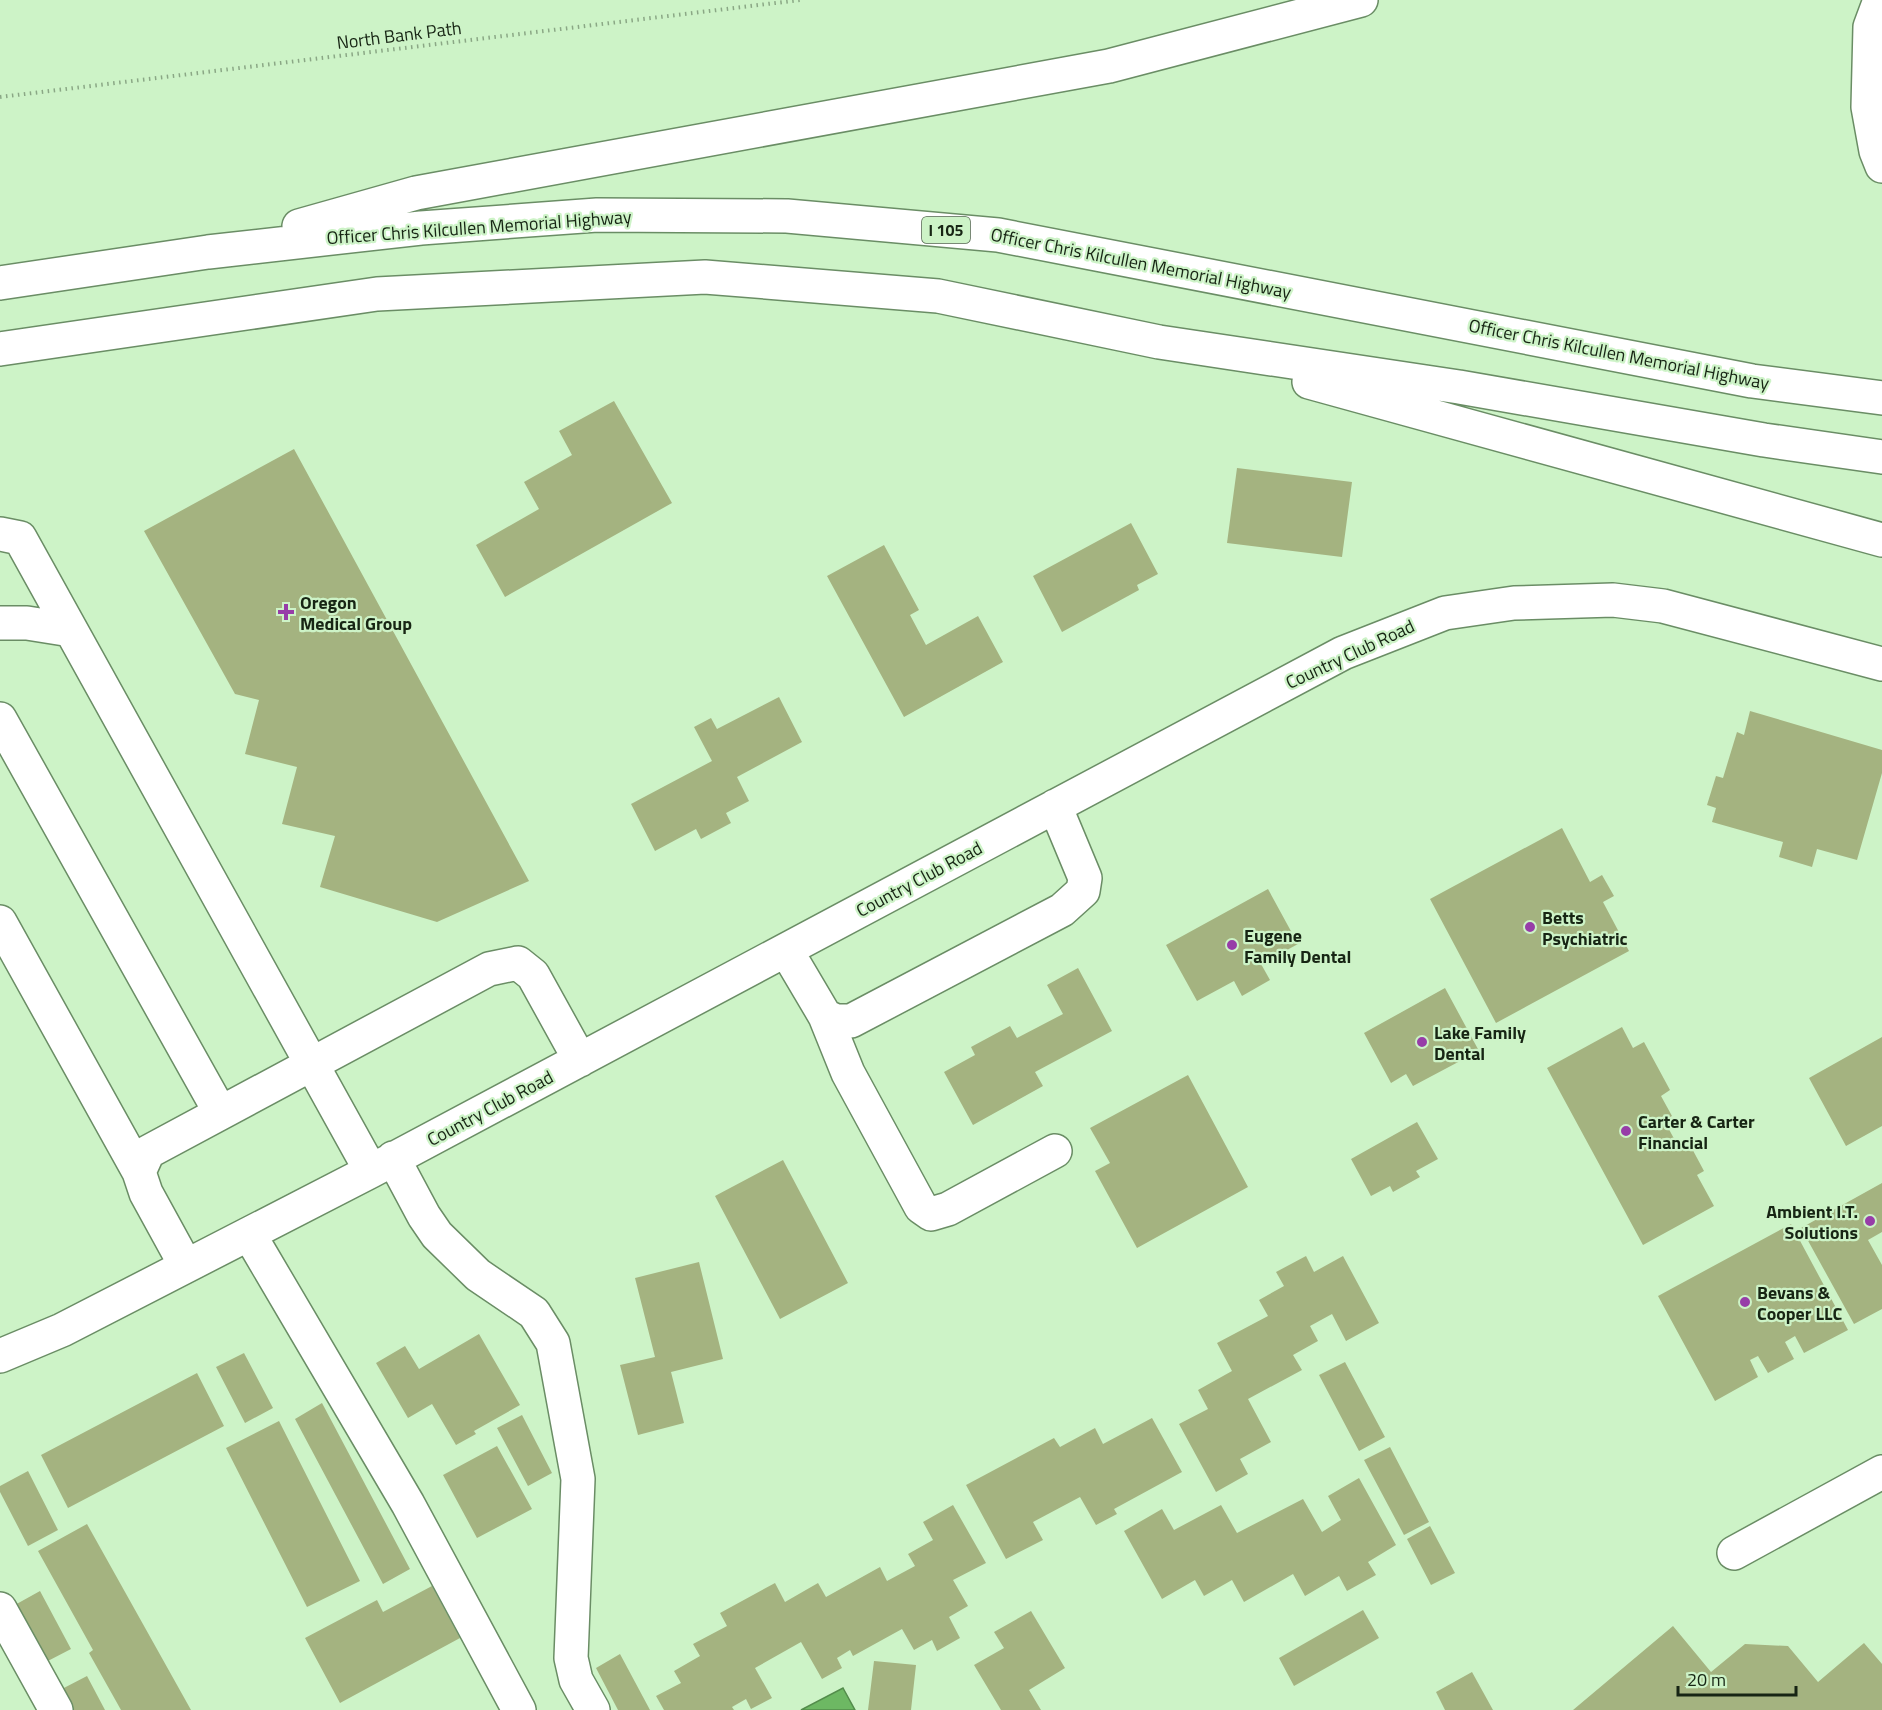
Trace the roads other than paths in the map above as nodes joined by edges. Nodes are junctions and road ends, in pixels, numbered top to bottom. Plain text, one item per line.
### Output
1 (1361, 0) edge
2 (1880, 0) edge
3 (1882, 166) edge
4 (208, 252) junction
5 (0, 283) edge
6 (1160, 342) junction
7 (0, 349) edge
8 (1882, 398) edge
9 (1882, 457) edge
10 (0, 534) edge
11 (1882, 540) edge
12 (0, 623) edge
13 (71, 630) junction
14 (1882, 664) edge
15 (0, 719) edge
16 (1055, 806) junction
17 (0, 922) edge
18 (786, 950) junction
19 (825, 1016) junction
20 (580, 1060) junction
21 (312, 1063) junction
22 (220, 1112) junction
23 (1055, 1151) dead end
24 (382, 1165) junction
25 (139, 1172) junction
26 (249, 1234) junction
27 (186, 1266) junction
28 (0, 1356) edge
29 (1882, 1472) edge
30 (1734, 1553) dead end
31 (0, 1609) edge
32 (56, 1710) edge
33 (519, 1710) edge
34 (593, 1710) edge

1 - 4 main road
2 - 3 main road
4 - 5 main road, Officer Chris Kilcullen Memorial Highway / I 105
4 - 8 main road, Officer Chris Kilcullen Memorial Highway / I 105
6 - 7 main road
6 - 9 main road
6 - 11 main road
10 - 13 main road
12 - 13 main road
13 - 21 main road
14 - 16 main road, Country Club Road
15 - 22 main road
16 - 18 main road, Country Club Road
16 - 19 main road
17 - 25 main road
18 - 19 main road
18 - 20 main road, Country Club Road
19 - 23 main road
20 - 21 main road
20 - 24 main road, Country Club Road
21 - 22 main road
21 - 24 main road
22 - 25 main road
24 - 26 main road, Country Club Road
24 - 34 main road
25 - 27 main road
26 - 27 main road, Country Club Road
26 - 33 main road
27 - 28 main road, Country Club Road
29 - 30 main road
31 - 32 main road

